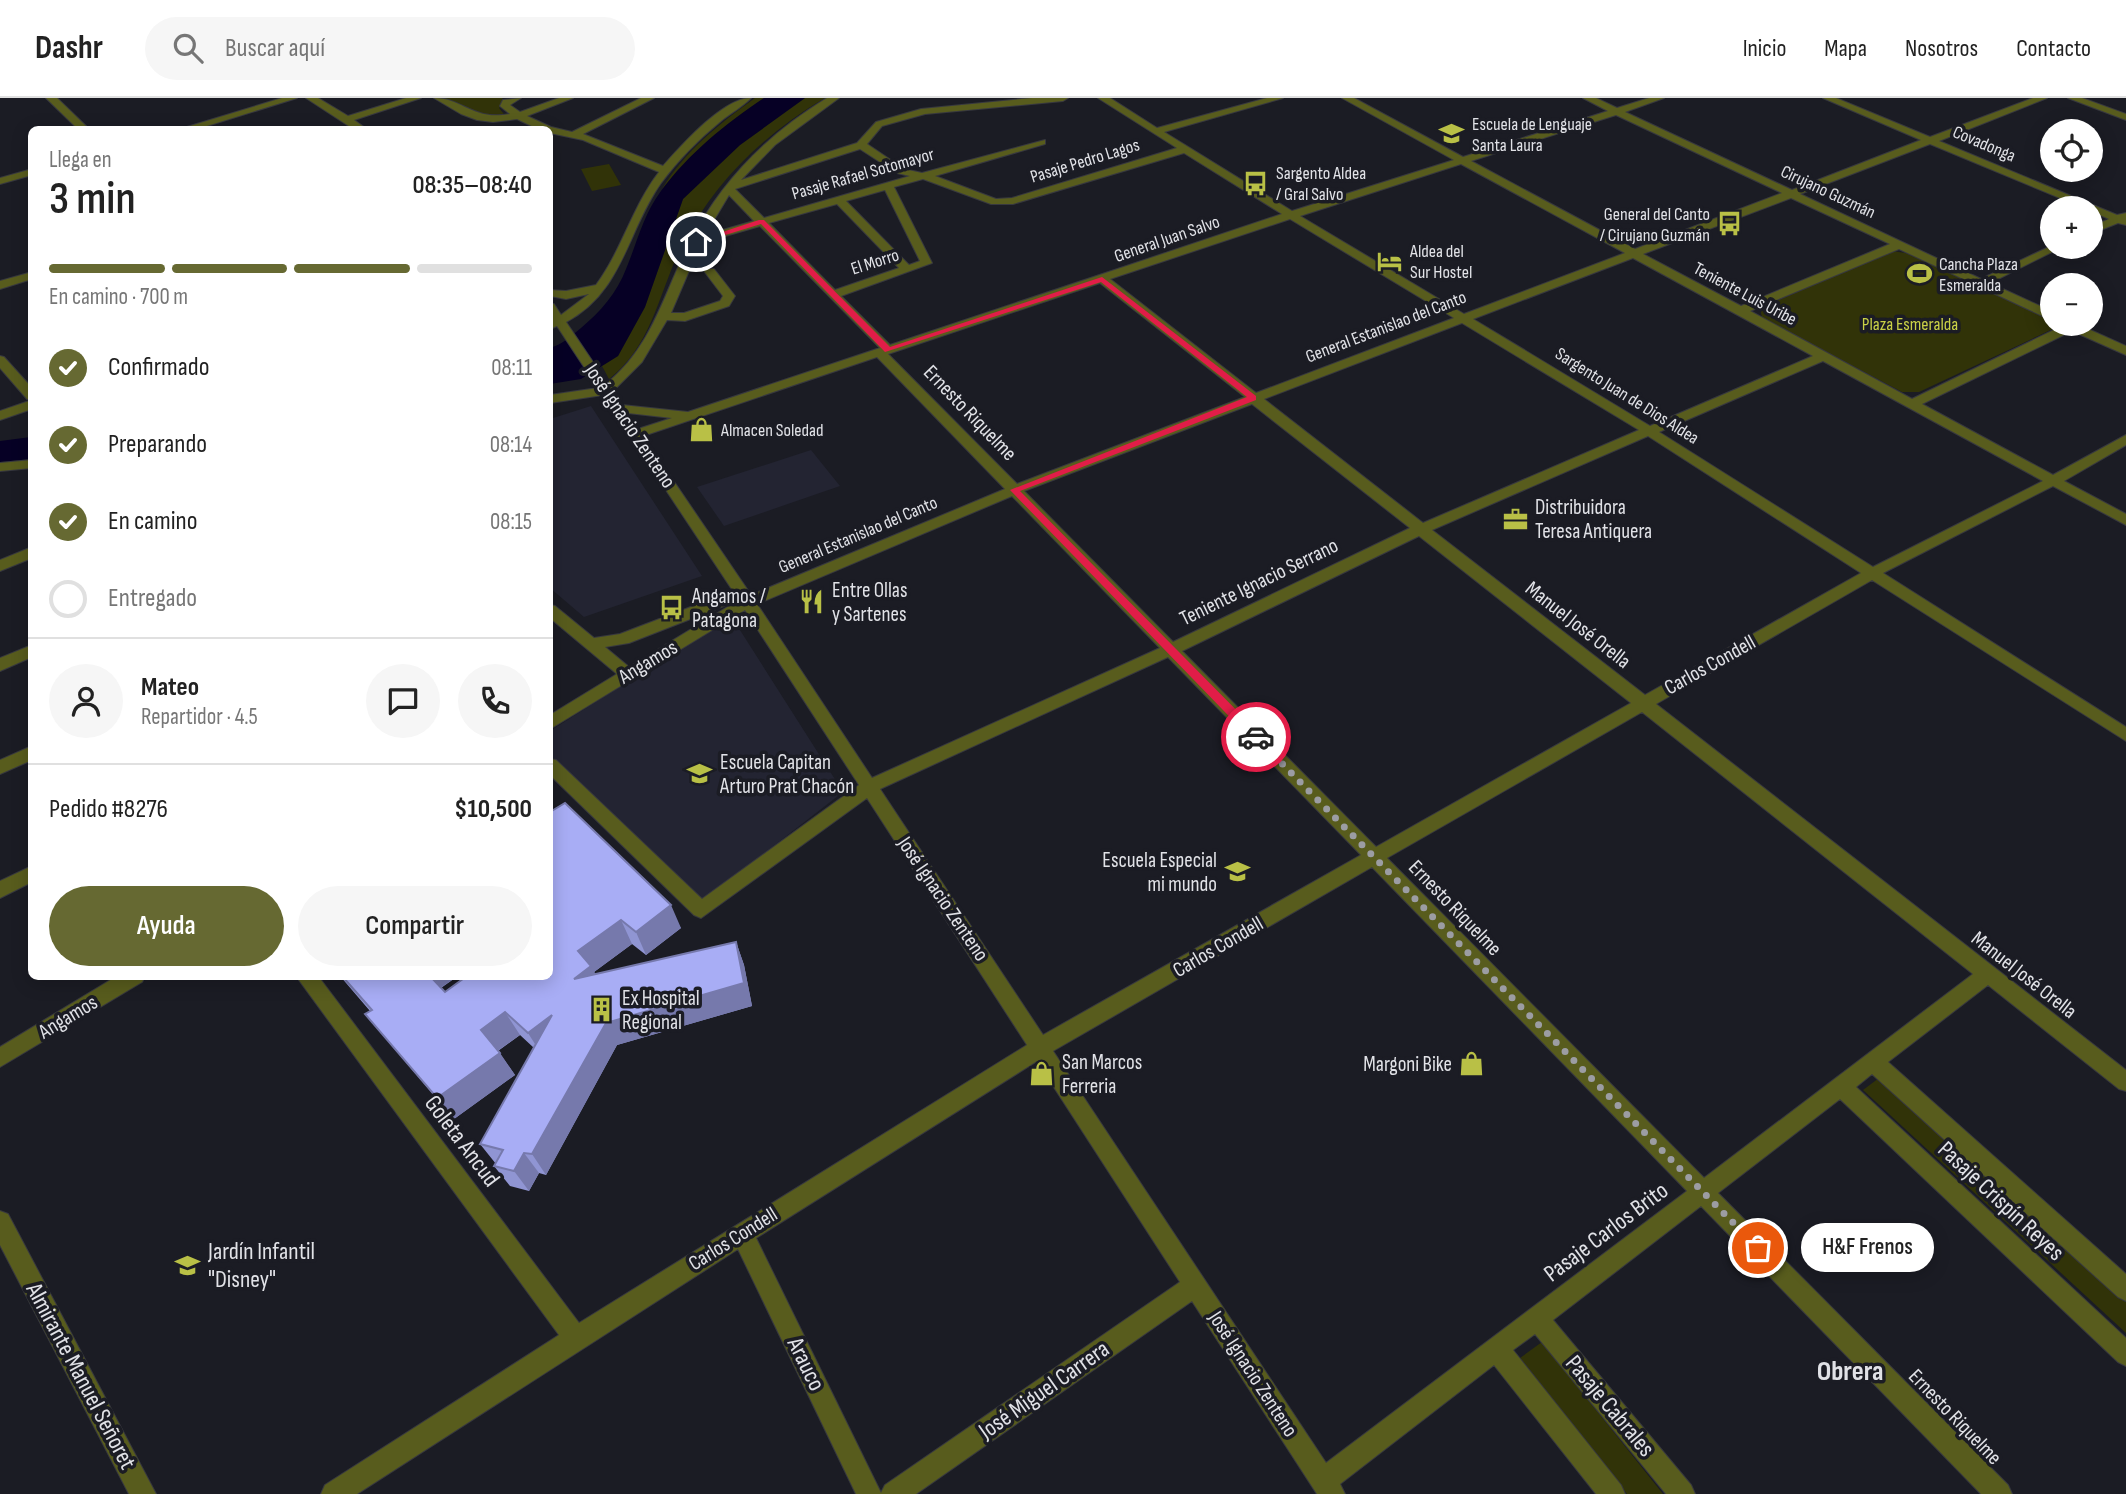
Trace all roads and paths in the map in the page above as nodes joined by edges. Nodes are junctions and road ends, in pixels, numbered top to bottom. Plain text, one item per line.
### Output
1 (51, 98) edge
2 (292, 98) edge
3 (311, 98) edge
4 (416, 98) edge
5 (439, 98) edge
6 (568, 98) edge
7 (649, 98) edge
8 (746, 98) edge
9 (846, 98) edge
10 (1063, 98) edge
11 (1103, 98) edge
12 (1278, 98) edge
13 (1347, 98) edge
14 (1588, 98) edge
15 (1658, 98) edge
16 (1828, 98) edge
17 (2042, 98) edge
18 (2073, 98) edge
19 (831, 99) edge
20 (511, 100) edge
21 (1618, 112) junction
22 (520, 117) junction
23 (2126, 117) edge
24 (349, 120) junction
25 (81, 126) edge
26 (196, 126) edge
27 (357, 126) edge
28 (540, 126) edge
29 (553, 131) edge
30 (1156, 131) junction
31 (574, 135) junction
32 (1928, 140) junction
33 (1041, 142) dead end
34 (861, 145) junction
35 (1185, 149) junction
36 (1462, 161) junction
37 (664, 170) junction
38 (28, 173) edge
39 (918, 175) junction
40 (0, 181) edge
41 (887, 184) junction
42 (728, 188) junction
43 (1791, 195) junction
44 (838, 199) junction
45 (1291, 215) junction
46 (2123, 219) edge
47 (762, 222) junction
48 (2103, 226) edge
49 (696, 242) junction
50 (1898, 245) junction
51 (1632, 253) junction
52 (2040, 255) edge
53 (907, 270) junction
54 (710, 271) dead end
55 (28, 276) edge
56 (1102, 279) junction
57 (1981, 283) junction
58 (0, 285) edge
59 (604, 286) junction
60 (553, 294) edge
61 (834, 294) junction
62 (1740, 311) junction
63 (2040, 311) edge
64 (662, 316) junction
65 (1462, 318) junction
66 (557, 325) edge
67 (2047, 336) edge
68 (2093, 336) edge
69 (2126, 351) edge
70 (884, 352) junction
71 (1823, 356) junction
72 (0, 360) edge
73 (603, 386) junction
74 (28, 392) edge
75 (553, 398) edge
76 (1253, 398) junction
77 (1912, 404) junction
78 (28, 406) edge
79 (618, 408) junction
80 (687, 415) junction
81 (0, 416) edge
82 (28, 417) edge
83 (0, 424) edge
84 (1649, 431) junction
85 (636, 434) junction
86 (2126, 439) edge
87 (28, 464) edge
88 (0, 467) edge
89 (2053, 481) junction
90 (1014, 490) junction
91 (2126, 520) edge
92 (1421, 529) junction
93 (28, 554) edge
94 (0, 566) edge
95 (1872, 573) junction
96 (745, 597) junction
97 (553, 612) edge
98 (594, 644) junction
99 (1170, 650) junction
100 (28, 652) edge
101 (0, 665) edge
102 (627, 674) junction
103 (1643, 703) junction
104 (553, 721) edge
105 (2126, 735) edge
106 (28, 753) edge
107 (0, 768) edge
108 (553, 768) edge
109 (869, 787) junction
110 (1375, 858) junction
111 (28, 875) edge
112 (0, 890) edge
113 (1988, 974) junction
114 (128, 980) edge
115 (309, 980) edge
116 (1041, 1047) junction
117 (0, 1058) edge
118 (1872, 1062) junction
119 (2126, 1082) edge
120 (1840, 1086) junction
121 (1702, 1192) junction
122 (0, 1222) edge
123 (742, 1234) junction
124 (1195, 1285) junction
125 (2126, 1289) edge
126 (1537, 1318) junction
127 (576, 1338) junction
128 (1497, 1349) junction
129 (2126, 1354) edge
130 (1327, 1488) edge
131 (143, 1494) edge
132 (334, 1494) edge
133 (869, 1494) edge
134 (894, 1494) edge
135 (1612, 1494) edge
136 (1682, 1494) edge
137 (1999, 1494) edge

1 - 25 street
2 - 26 street
3 - 24 street
4 - 24 street
5 - 22 street
6 - 22 street
7 - 31 street
8 - 37 street
9 - 19 street
10 - 34 street
11 - 30 street, Sargento Juan de Dios Aldea
12 - 30 street
13 - 36 street, Teniente Luis Uribe
14 - 21 street, Cirujano Guzmán
15 - 21 street, General Juan Salvo
16 - 32 street, Covadonga
17 - 32 street, General Estanislao del Canto
18 - 23 street
19 - 42 street
20 - 22 street
21 - 36 street, General Juan Salvo
21 - 43 street, Cirujano Guzmán
22 - 28 street
24 - 27 street
29 - 31 street
30 - 35 street, Sargento Juan de Dios Aldea
31 - 37 street
32 - 43 street, General Estanislao del Canto
32 - 46 street, Covadonga
33 - 39 street, Pasaje Rafael Sotomayor
34 - 39 street
34 - 42 street
35 - 39 street, Pasaje Pedro Lagos
35 - 45 street, Sargento Juan de Dios Aldea
36 - 45 street, General Juan Salvo
36 - 51 street, Teniente Luis Uribe
37 - 59 street
38 - 40 street
39 - 41 street, Pasaje Rafael Sotomayor
41 - 44 street, Pasaje Rafael Sotomayor
41 - 53 street, El Morro
42 - 47 street, Ernesto Riquelme
42 - 49 street
43 - 50 street, Cirujano Guzmán
43 - 51 street, General Estanislao del Canto
44 - 47 street, Pasaje Rafael Sotomayor
44 - 53 street
45 - 56 street, General Juan Salvo
45 - 65 street, Sargento Juan de Dios Aldea
46 - 48 street
47 - 49 street, Pasaje Rafael Sotomayor
47 - 61 street, Ernesto Riquelme
49 - 64 street
50 - 57 street, Cirujano Guzmán
50 - 62 street
51 - 62 street, Teniente Luis Uribe
51 - 65 street, General Estanislao del Canto
52 - 57 street
53 - 61 street, El Morro
54 - 64 street
55 - 58 street
56 - 70 street, General Juan Salvo
56 - 76 street, Manuel José Orella
57 - 63 street, Cirujano Guzmán
59 - 60 street
59 - 66 street
61 - 70 street, Ernesto Riquelme
62 - 71 street, Teniente Luis Uribe
64 - 73 street
65 - 76 street, General Estanislao del Canto
65 - 84 street, Sargento Juan de Dios Aldea
66 - 73 street, José Ignacio Zenteno
67 - 77 street
68 - 69 street
70 - 80 street, General Juan Salvo
70 - 90 street, Ernesto Riquelme
71 - 77 street, Teniente Luis Uribe
71 - 84 street, Teniente Ignacio Serrano
72 - 74 street
73 - 75 street
73 - 79 street, José Ignacio Zenteno
76 - 90 street, General Estanislao del Canto
76 - 92 street, Manuel José Orella
77 - 89 street, Teniente Luis Uribe
78 - 81 street
79 - 80 street, General Juan Salvo
79 - 85 street, José Ignacio Zenteno
80 - 85 street, General Juan Salvo
82 - 83 street
84 - 92 street, Teniente Ignacio Serrano
84 - 95 street, Sargento Juan de Dios Aldea
85 - 96 street, José Ignacio Zenteno
86 - 89 street, Carlos Condell
87 - 88 street
89 - 91 street, Teniente Luis Uribe
89 - 95 street, Carlos Condell
90 - 96 street, General Estanislao del Canto
90 - 99 street, Ernesto Riquelme
92 - 99 street, Teniente Ignacio Serrano
92 - 103 street, Manuel José Orella
93 - 94 street
95 - 103 street, Carlos Condell
95 - 105 street, Sargento Juan de Dios Aldea
96 - 98 street
96 - 102 street, Angamos
96 - 109 street, José Ignacio Zenteno
97 - 98 street
98 - 102 street
99 - 109 street, Teniente Ignacio Serrano
99 - 110 street, Ernesto Riquelme
100 - 101 street
102 - 104 street, Angamos
103 - 110 street, Carlos Condell
103 - 113 street, Manuel José Orella
106 - 107 street
108 - 109 street, Teniente Ignacio Serrano
109 - 116 street, José Ignacio Zenteno
110 - 116 street, Carlos Condell
110 - 121 street, Ernesto Riquelme
111 - 112 street
113 - 118 street, Pasaje Carlos Brito
113 - 119 street, Manuel José Orella
114 - 117 street, Angamos
115 - 127 street, Goleta Ancud
116 - 123 street, Carlos Condell
116 - 124 street, José Ignacio Zenteno
118 - 120 street, Pasaje Carlos Brito
118 - 125 street, Pasaje Crispín Reyes
120 - 121 street, Pasaje Carlos Brito
120 - 129 street, Pasaje Crispín Reyes
121 - 126 street, Pasaje Carlos Brito
121 - 137 street, Ernesto Riquelme
122 - 131 street, Almirante Manuel Señoret
123 - 127 street, Carlos Condell
123 - 133 street, Arauco
124 - 130 street, José Ignacio Zenteno
124 - 134 street, José Miguel Carrera
126 - 128 street, Pasaje Carlos Brito
126 - 136 street, Pasaje Cabrales
127 - 132 street, Carlos Condell
128 - 130 street, Pasaje Carlos Brito
128 - 135 street

